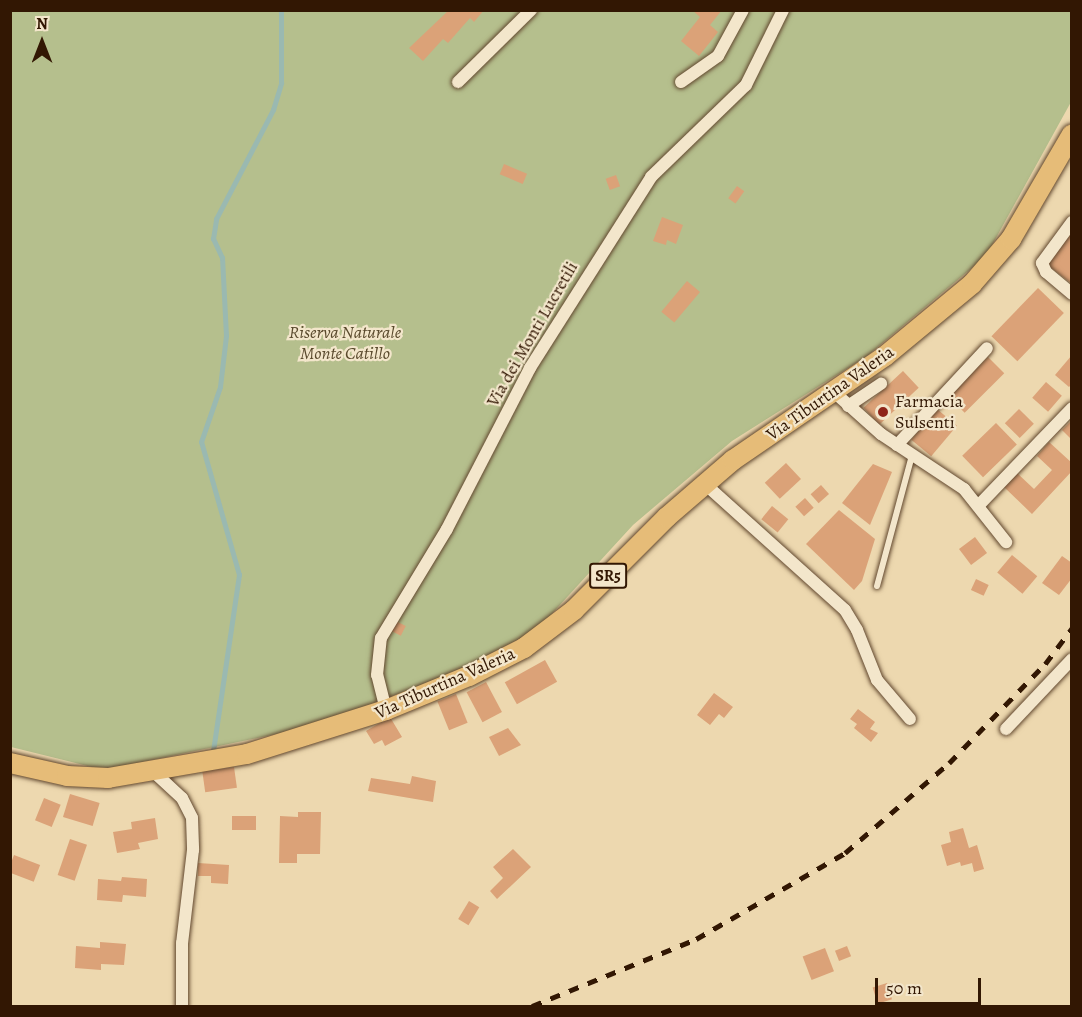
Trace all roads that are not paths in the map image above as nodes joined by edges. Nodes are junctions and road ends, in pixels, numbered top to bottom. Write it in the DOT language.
graph roads {
  1 [pos="531,10"];
  2 [pos="743,10"];
  3 [pos="783,10"];
  4 [pos="458,82"];
  5 [pos="681,82"];
  6 [pos="1071,134"];
  7 [pos="1071,222"];
  8 [pos="1071,294"];
  9 [pos="987,348"];
  10 [pos="881,384"];
  11 [pos="834,392"];
  12 [pos="849,406"];
  13 [pos="1071,408"];
  14 [pos="897,445"];
  15 [pos="912,455"];
  16 [pos="705,484"];
  17 [pos="979,506"];
  18 [pos="1006,542"];
  19 [pos="877,586"];
  20 [pos="1071,659"];
  21 [pos="386,710"];
  22 [pos="910,719"];
  23 [pos="1006,729"];
  24 [pos="10,763"];
  25 [pos="154,772"];
  26 [pos="182,1006"];
  1 -- 4 [label="street"];
  2 -- 5 [label="street"];
  3 -- 21 [label="street, Via dei Monti Lucretili"];
  6 -- 11 [label="main road, Via Tiburtina Valeria / SR5"];
  7 -- 8 [label="street"];
  9 -- 14 [label="street"];
  10 -- 12 [label="street"];
  11 -- 12 [label="street"];
  11 -- 16 [label="main road, Via Tiburtina Valeria / SR5"];
  12 -- 14 [label="street"];
  13 -- 17 [label="street"];
  14 -- 15 [label="street"];
  15 -- 17 [label="street"];
  15 -- 19 [label="lane"];
  16 -- 21 [label="main road, Via Tiburtina Valeria / SR5"];
  16 -- 22 [label="street"];
  17 -- 18 [label="street"];
  20 -- 23 [label="street"];
  21 -- 25 [label="main road, Via Tiburtina Valeria / SR5"];
  24 -- 25 [label="main road, Via Tiburtina Valeria / SR5"];
  25 -- 26 [label="street"];
}
